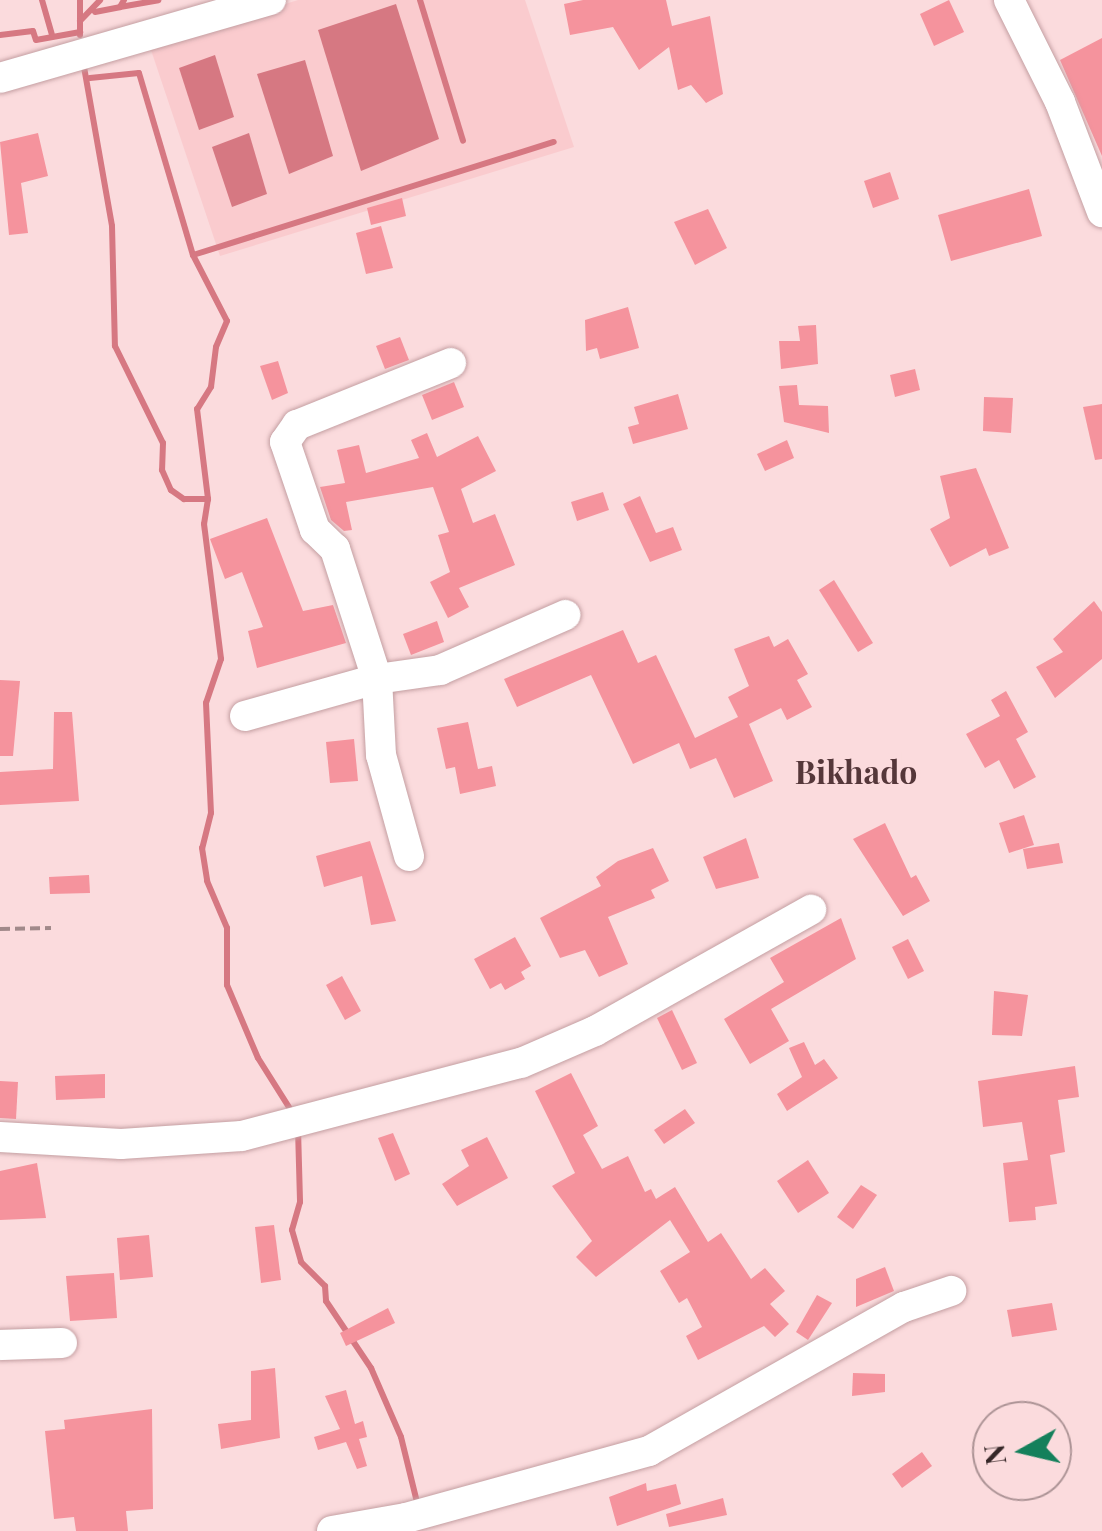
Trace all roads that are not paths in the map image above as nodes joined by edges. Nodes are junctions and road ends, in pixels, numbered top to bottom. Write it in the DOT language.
graph roads {
  1 [pos="272,0"];
  2 [pos="1009,0"];
  3 [pos="0,78"];
  4 [pos="1102,212"];
  5 [pos="452,363"];
  6 [pos="565,615"];
  7 [pos="377,679"];
  8 [pos="245,716"];
  9 [pos="409,856"];
  10 [pos="812,910"];
  11 [pos="0,1137"];
  12 [pos="951,1291"];
  13 [pos="62,1343"];
  14 [pos="0,1345"];
  15 [pos="332,1531"];
  1 -- 3 [label="street"];
  2 -- 4 [label="street"];
  5 -- 7 [label="street"];
  6 -- 7 [label="street"];
  7 -- 8 [label="street"];
  7 -- 9 [label="street"];
  10 -- 11 [label="street"];
  12 -- 15 [label="street"];
  13 -- 14 [label="street"];
}
